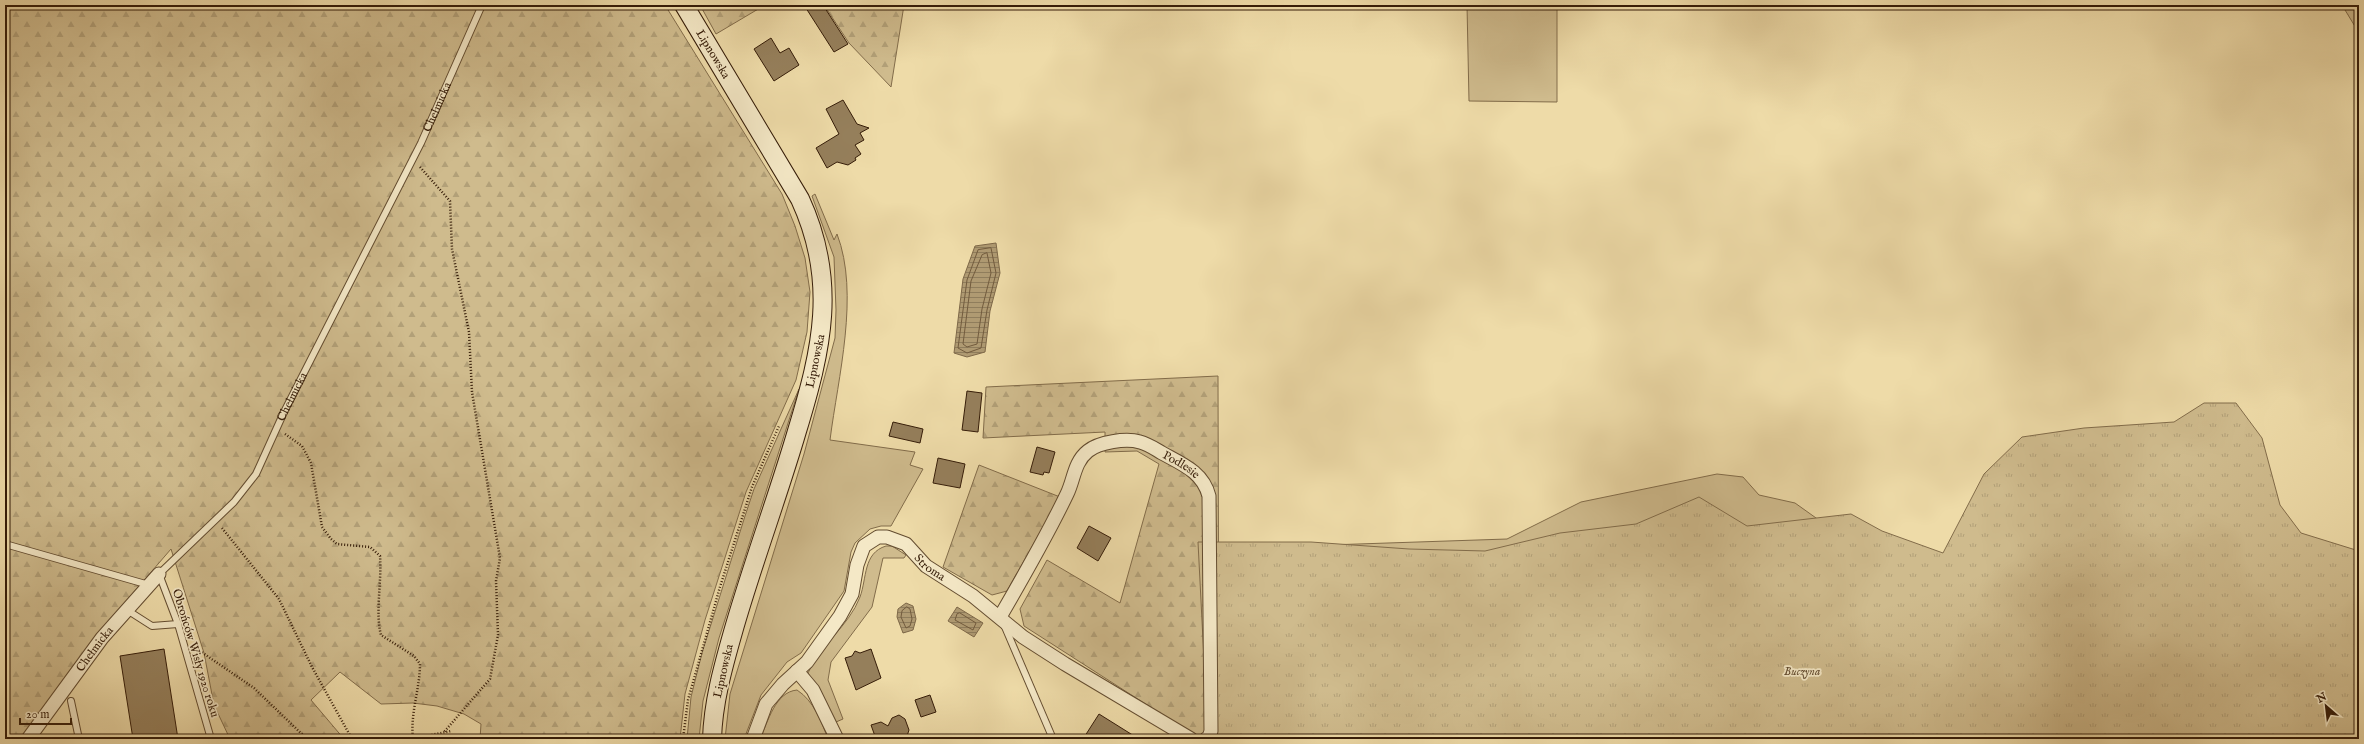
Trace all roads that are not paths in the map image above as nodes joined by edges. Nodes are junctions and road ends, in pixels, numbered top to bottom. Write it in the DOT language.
graph roads {
  1 [pos="482,5"];
  2 [pos="684,5"];
  3 [pos="5,544"];
  4 [pos="159,574"];
  5 [pos="149,585"];
  6 [pos="127,610"];
  7 [pos="1000,617"];
  8 [pos="178,624"];
  9 [pos="797,671"];
  10 [pos="71,701"];
  11 [pos="1189,738"];
  12 [pos="28,739"];
  13 [pos="79,739"];
  14 [pos="212,739"];
  15 [pos="712,739"];
  16 [pos="753,739"];
  17 [pos="837,739"];
  18 [pos="1053,739"];
  19 [pos="1206,739"];
  1 -- 4 [label="lane, Chełmicka"];
  2 -- 15 [label="main road, Lipnowska"];
  3 -- 5 [label="lane"];
  4 -- 5 [label="street, Chełmicka"];
  4 -- 8 [label="lane, Obrońców Wisły 1920 roku"];
  5 -- 6 [label="street, Chełmicka"];
  6 -- 8 [label="lane"];
  6 -- 12 [label="street, Chełmicka"];
  7 -- 9 [label="street, Stroma"];
  7 -- 11 [label="street, Stroma"];
  7 -- 18 [label="lane"];
  7 -- 19 [label="street, Podlesie"];
  8 -- 14 [label="lane, Obrońców Wisły 1920 roku"];
  9 -- 16 [label="street, Stroma"];
  9 -- 17 [label="street"];
  10 -- 13 [label="lane"];
}
